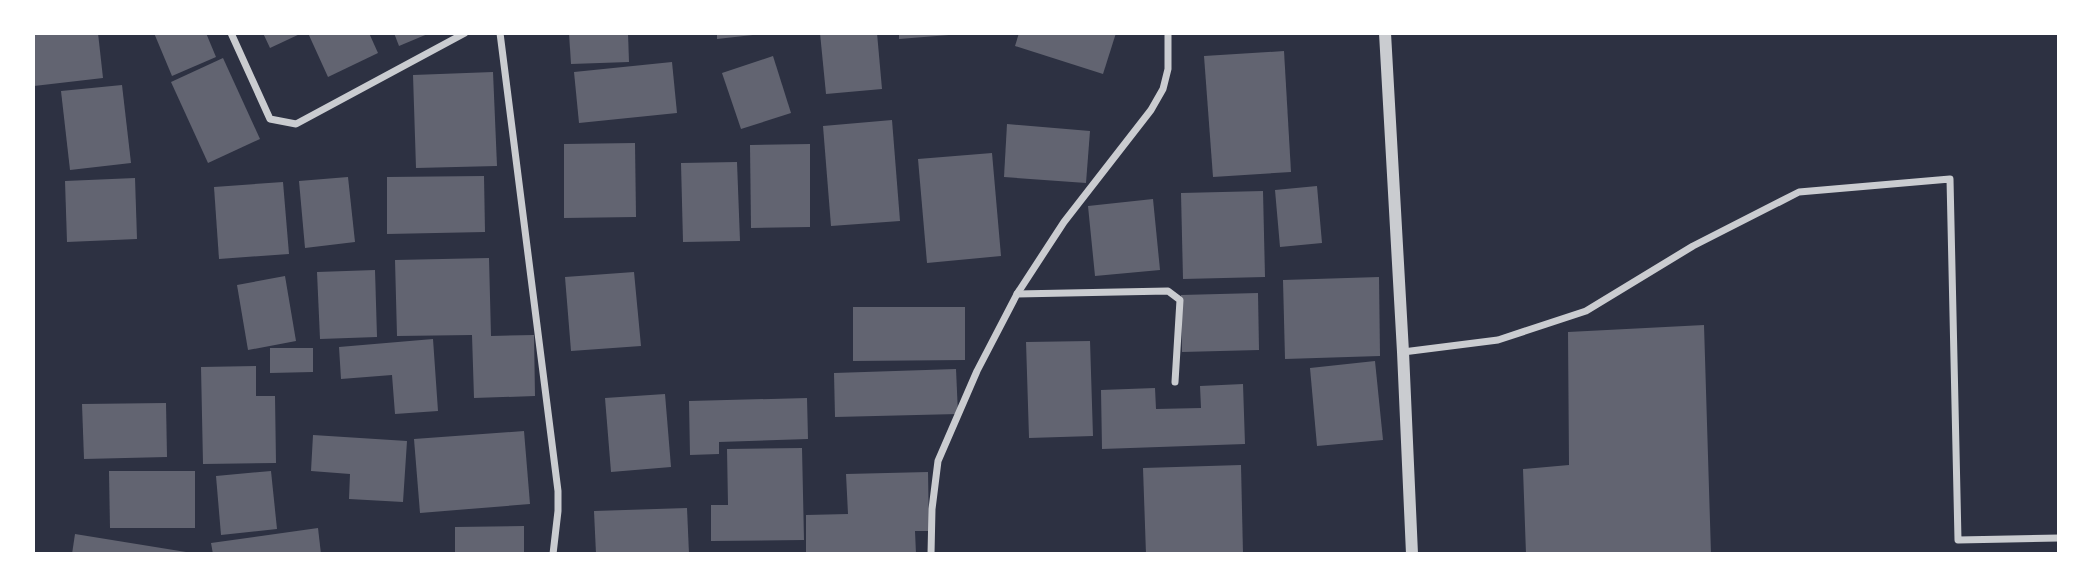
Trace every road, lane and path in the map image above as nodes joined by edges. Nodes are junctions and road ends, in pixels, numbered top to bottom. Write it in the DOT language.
graph roads {
  1 [pos="231,33"];
  2 [pos="465,33"];
  3 [pos="500,33"];
  4 [pos="1168,33"];
  5 [pos="1385,33"];
  6 [pos="1017,294"];
  7 [pos="1403,352"];
  8 [pos="1175,382"];
  9 [pos="2059,538"];
  10 [pos="553,554"];
  11 [pos="931,554"];
  12 [pos="1412,554"];
  1 -- 2 [label="street"];
  3 -- 10 [label="street"];
  4 -- 6 [label="street"];
  5 -- 7 [label="street"];
  6 -- 8 [label="street"];
  6 -- 11 [label="street"];
  7 -- 9 [label="street"];
  7 -- 12 [label="street"];
}
